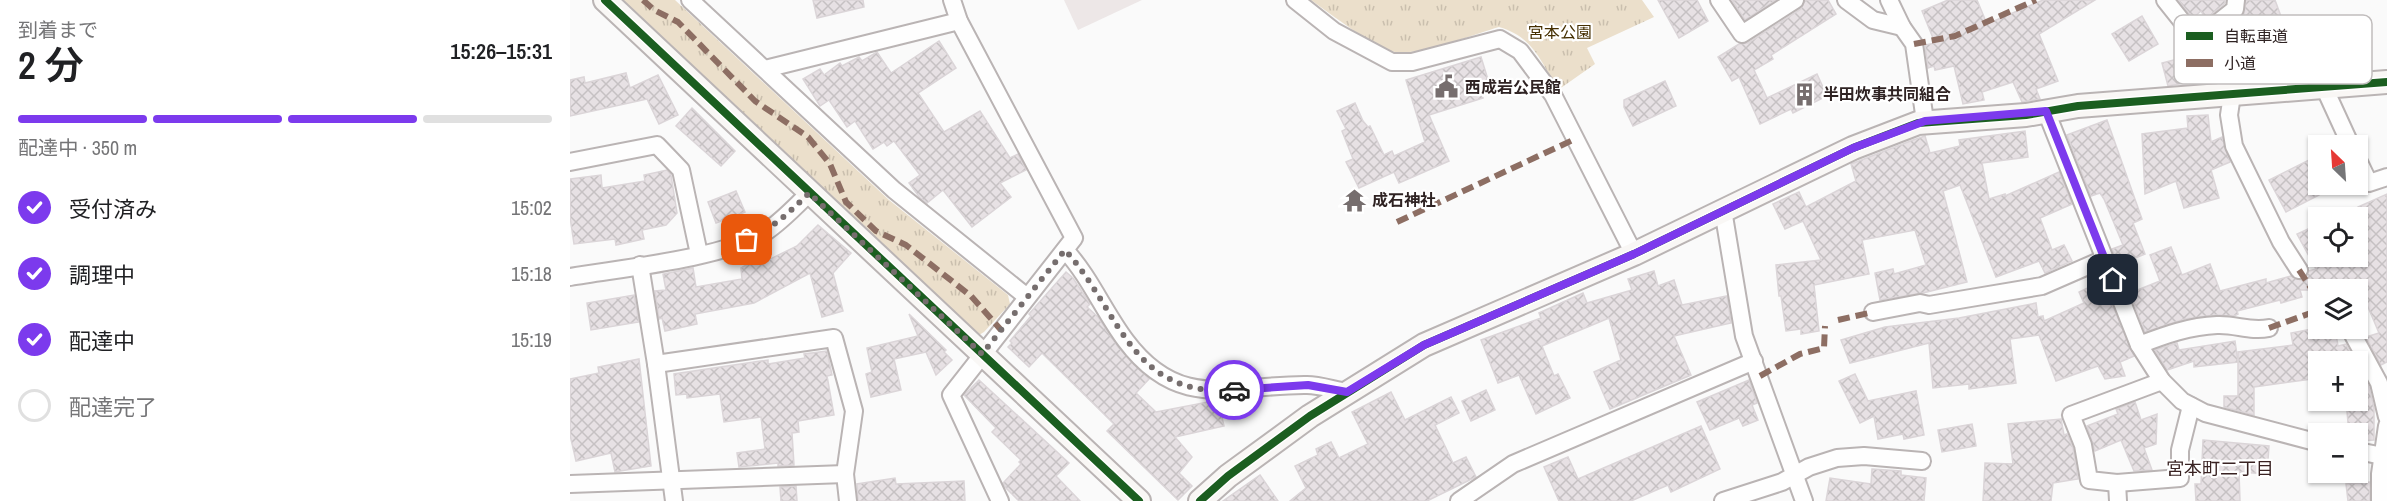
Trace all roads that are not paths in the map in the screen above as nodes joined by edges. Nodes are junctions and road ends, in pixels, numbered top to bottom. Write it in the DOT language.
graph roads {
  1 [pos="605,0"];
  2 [pos="690,0"];
  3 [pos="951,0"];
  4 [pos="1295,0"];
  5 [pos="1719,0"];
  6 [pos="1795,0"];
  7 [pos="1846,0"];
  8 [pos="1889,0"];
  9 [pos="2165,0"];
  10 [pos="2236,0"];
  11 [pos="2177,15"];
  12 [pos="2227,15"];
  13 [pos="959,21"];
  14 [pos="1902,27"];
  15 [pos="765,69"];
  16 [pos="2387,82"];
  17 [pos="2372,83"];
  18 [pos="2226,84"];
  19 [pos="2362,84"];
  20 [pos="2324,87"];
  21 [pos="2232,95"];
  22 [pos="2046,111"];
  23 [pos="1925,121"];
  24 [pos="2346,135"];
  25 [pos="570,162"];
  26 [pos="2387,177"];
  27 [pos="2368,181"];
  28 [pos="809,193"];
  29 [pos="1723,210"];
  30 [pos="1065,250"];
  31 [pos="699,254"];
  32 [pos="1634,254"];
  33 [pos="2104,259"];
  34 [pos="640,265"];
  35 [pos="2299,270"];
  36 [pos="570,277"];
  37 [pos="1027,297"];
  38 [pos="1873,312"];
  39 [pos="2269,328"];
  40 [pos="2355,339"];
  41 [pos="2139,345"];
  42 [pos="982,354"];
  43 [pos="1754,361"];
  44 [pos="656,364"];
  45 [pos="2162,381"];
  46 [pos="1347,392"];
  47 [pos="2191,406"];
  48 [pos="2387,417"];
  49 [pos="2387,426"];
  50 [pos="2308,440"];
  51 [pos="2368,453"];
  52 [pos="2385,456"];
  53 [pos="1922,461"];
  54 [pos="845,474"];
  55 [pos="1796,475"];
  56 [pos="672,481"];
  57 [pos="2117,483"];
  58 [pos="570,484"];
  59 [pos="674,501"];
  60 [pos="848,501"];
  61 [pos="1000,501"];
  62 [pos="1139,501"];
  63 [pos="1200,501"];
  64 [pos="1458,501"];
  65 [pos="1723,501"];
  66 [pos="1804,501"];
  67 [pos="2118,501"];
  68 [pos="2380,501"];
  1 -- 28 [label="street"];
  2 -- 15 [label="street"];
  3 -- 13 [label="street"];
  4 -- 32 [label="street"];
  5 -- 6 [label="street"];
  7 -- 14 [label="street"];
  8 -- 14 [label="street"];
  9 -- 11 [label="street"];
  10 -- 12 [label="street"];
  13 -- 15 [label="street"];
  13 -- 30 [label="street"];
  14 -- 23 [label="street"];
  15 -- 37 [label="street"];
  16 -- 17 [label="street"];
  18 -- 21 [label="street"];
  19 -- 20 [label="street"];
  20 -- 21 [label="street"];
  20 -- 24 [label="street"];
  21 -- 22 [label="street"];
  21 -- 35 [label="street"];
  22 -- 23 [label="street"];
  22 -- 33 [label="street"];
  23 -- 29 [label="street"];
  25 -- 31 [label="street"];
  26 -- 27 [label="street"];
  28 -- 31 [label="street"];
  28 -- 42 [label="street"];
  29 -- 32 [label="street"];
  29 -- 43 [label="street"];
  30 -- 37 [label="street"];
  30 -- 46 [label="street"];
  31 -- 34 [label="street"];
  32 -- 46 [label="street"];
  33 -- 38 [label="street"];
  33 -- 41 [label="street"];
  34 -- 36 [label="street"];
  34 -- 44 [label="street"];
  37 -- 42 [label="street"];
  39 -- 41 [label="street"];
  40 -- 48 [label="street"];
  41 -- 45 [label="street"];
  42 -- 61 [label="street"];
  42 -- 62 [label="street"];
  43 -- 55 [label="street"];
  43 -- 64 [label="street"];
  44 -- 54 [label="street"];
  44 -- 56 [label="street"];
  45 -- 47 [label="street"];
  45 -- 57 [label="street"];
  46 -- 63 [label="street"];
  47 -- 50 [label="street"];
  47 -- 57 [label="street"];
  49 -- 52 [label="street"];
  51 -- 52 [label="street"];
  52 -- 68 [label="street"];
  53 -- 55 [label="street"];
  54 -- 56 [label="street"];
  54 -- 60 [label="street"];
  55 -- 65 [label="street"];
  55 -- 66 [label="street"];
  56 -- 58 [label="street"];
  56 -- 59 [label="street"];
  57 -- 67 [label="street"];
}
